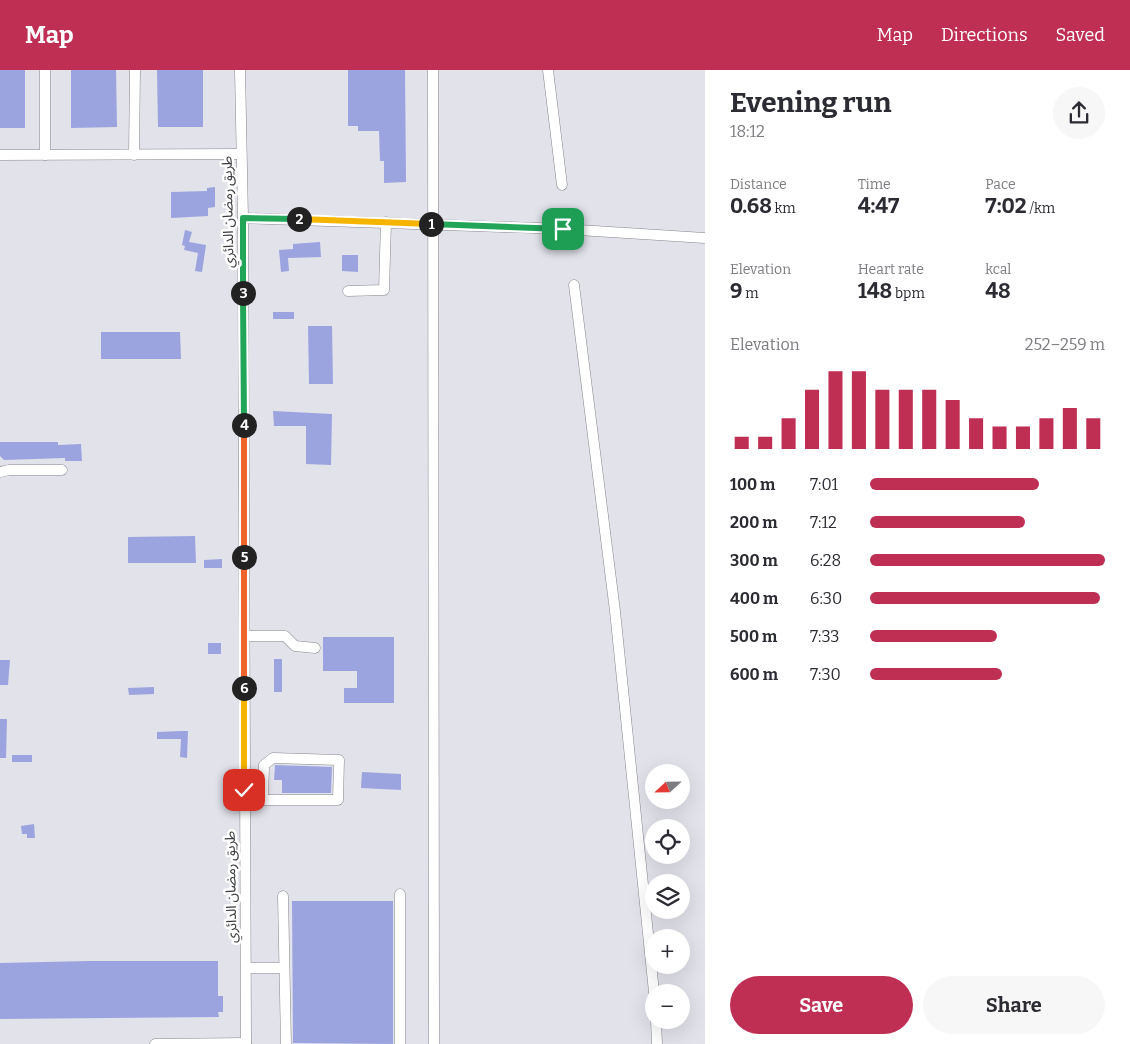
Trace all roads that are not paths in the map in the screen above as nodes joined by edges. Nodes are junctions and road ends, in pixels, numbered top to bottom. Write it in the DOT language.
graph roads {
  1 [pos="45,70"];
  2 [pos="135,70"];
  3 [pos="240,70"];
  4 [pos="433,70"];
  5 [pos="548,70"];
  6 [pos="240,154"];
  7 [pos="45,155"];
  8 [pos="134,155"];
  9 [pos="0,156"];
  10 [pos="562,185"];
  11 [pos="243,218"];
  12 [pos="386,222"];
  13 [pos="433,224"];
  14 [pos="705,238"];
  15 [pos="574,285"];
  16 [pos="348,291"];
  17 [pos="62,470"];
  18 [pos="0,472"];
  19 [pos="244,636"];
  20 [pos="315,648"];
  21 [pos="263,789"];
  22 [pos="244,790"];
  23 [pos="400,894"];
  24 [pos="283,896"];
  25 [pos="246,968"];
  26 [pos="284,968"];
  27 [pos="653,984"];
  28 [pos="656,1029"];
  29 [pos="155,1044"];
  30 [pos="246,1044"];
  31 [pos="286,1044"];
  32 [pos="400,1044"];
  33 [pos="434,1044"];
  34 [pos="657,1044"];
  1 -- 7 [label="street"];
  2 -- 8 [label="street"];
  3 -- 6 [label="street, طريق رمضان الدائري"];
  4 -- 13 [label="street"];
  5 -- 10 [label="street"];
  6 -- 8 [label="street"];
  6 -- 11 [label="street, طريق رمضان الدائري"];
  7 -- 8 [label="street"];
  7 -- 9 [label="street"];
  11 -- 12 [label="street"];
  11 -- 19 [label="street, طريق رمضان الدائري"];
  12 -- 13 [label="street"];
  12 -- 16 [label="street"];
  13 -- 14 [label="street"];
  13 -- 33 [label="street"];
  15 -- 27 [label="street"];
  17 -- 18 [label="street"];
  19 -- 20 [label="street"];
  19 -- 22 [label="street, طريق رمضان الدائري"];
  21 -- 21 [label="street"];
  21 -- 22 [label="street"];
  22 -- 25 [label="street, طريق رمضان الدائري"];
  23 -- 32 [label="street"];
  24 -- 26 [label="street"];
  25 -- 26 [label="street"];
  25 -- 30 [label="street, طريق رمضان الدائري"];
  26 -- 31 [label="street"];
  28 -- 34 [label="street"];
  29 -- 30 [label="street"];
}
